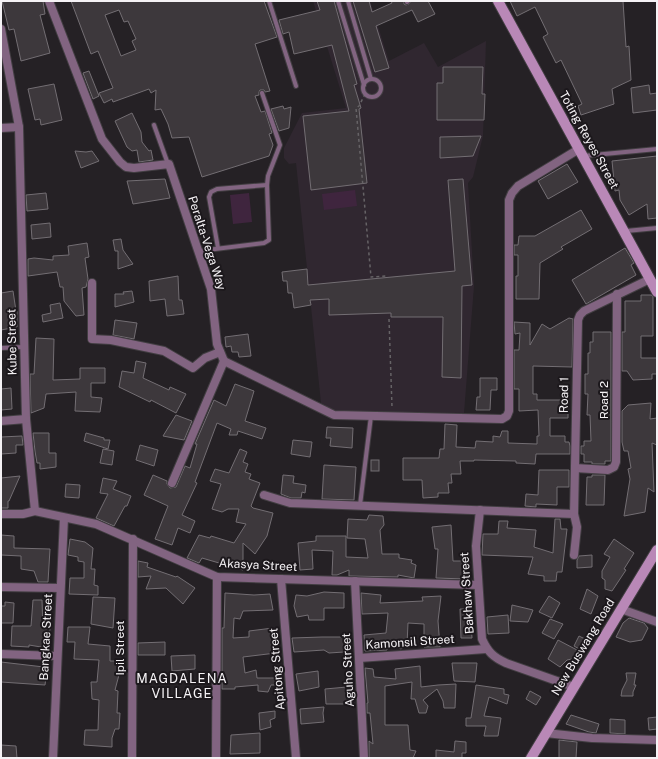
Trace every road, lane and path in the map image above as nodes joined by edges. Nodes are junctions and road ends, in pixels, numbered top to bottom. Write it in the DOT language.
graph roads {
  1 [pos="49,1"];
  2 [pos="269,1"];
  3 [pos="338,1"];
  4 [pos="348,1"];
  5 [pos="498,1"];
  6 [pos="1,29"];
  7 [pos="371,79"];
  8 [pos="364,85"];
  9 [pos="296,86"];
  10 [pos="262,93"];
  11 [pos="365,94"];
  12 [pos="154,125"];
  13 [pos="19,127"];
  14 [pos="1,128"];
  15 [pos="657,149"];
  16 [pos="581,153"];
  17 [pos="169,164"];
  18 [pos="267,185"];
  19 [pos="657,228"];
  20 [pos="624,231"];
  21 [pos="218,248"];
  22 [pos="198,251"];
  23 [pos="387,276"];
  24 [pos="650,279"];
  25 [pos="92,283"];
  26 [pos="657,292"];
  27 [pos="617,294"];
  28 [pos="388,319"];
  29 [pos="25,346"];
  30 [pos="1,348"];
  31 [pos="220,352"];
  32 [pos="224,361"];
  33 [pos="372,416"];
  34 [pos="392,417"];
  35 [pos="26,419"];
  36 [pos="1,421"];
  37 [pos="575,468"];
  38 [pos="172,483"];
  39 [pos="264,495"];
  40 [pos="360,505"];
  41 [pos="480,510"];
  42 [pos="35,511"];
  43 [pos="1,514"];
  44 [pos="574,514"];
  45 [pos="64,518"];
  46 [pos="132,539"];
  47 [pos="657,550"];
  48 [pos="574,555"];
  49 [pos="654,561"];
  50 [pos="217,577"];
  51 [pos="281,579"];
  52 [pos="355,581"];
  53 [pos="478,585"];
  54 [pos="1,587"];
  55 [pos="60,588"];
  56 [pos="621,609"];
  57 [pos="657,622"];
  58 [pos="486,649"];
  59 [pos="1,654"];
  60 [pos="56,656"];
  61 [pos="359,658"];
  62 [pos="574,687"];
  63 [pos="546,733"];
  64 [pos="657,740"];
  65 [pos="53,758"];
  66 [pos="132,758"];
  67 [pos="216,758"];
  68 [pos="296,758"];
  69 [pos="364,758"];
  70 [pos="531,758"];
  1 -- 17 [label="street"];
  2 -- 9 [label="lane"];
  3 -- 8 [label="lane"];
  4 -- 7 [label="lane"];
  5 -- 16 [label="street, Toting Reyes Street"];
  6 -- 13 [label="street, Kube Street"];
  7 -- 8 [label="lane"];
  7 -- 11 [label="lane"];
  8 -- 11 [label="lane"];
  10 -- 18 [label="lane"];
  11 -- 23 [label="path"];
  12 -- 17 [label="lane"];
  13 -- 14 [label="street"];
  13 -- 29 [label="street, Kube Street"];
  15 -- 16 [label="lane"];
  16 -- 20 [label="street, Toting Reyes Street"];
  16 -- 34 [label="street"];
  17 -- 22 [label="street, Peralta-Vega Way"];
  18 -- 21 [label="lane"];
  18 -- 21 [label="lane"];
  19 -- 20 [label="lane"];
  20 -- 24 [label="street, Toting Reyes Street"];
  21 -- 22 [label="lane"];
  22 -- 31 [label="street, Peralta-Vega Way"];
  24 -- 26 [label="street, Toting Reyes Street"];
  24 -- 27 [label="street, Road 1"];
  25 -- 31 [label="street"];
  27 -- 37 [label="street, Road 1"];
  27 -- 37 [label="street, Road 2"];
  28 -- 34 [label="path"];
  29 -- 30 [label="lane"];
  29 -- 35 [label="street, Kube Street"];
  31 -- 32 [label="street, Peralta-Vega Way"];
  32 -- 33 [label="street"];
  32 -- 38 [label="street"];
  33 -- 34 [label="street"];
  33 -- 40 [label="lane"];
  35 -- 36 [label="street"];
  35 -- 42 [label="street, Kube Street"];
  37 -- 44 [label="street, Road 1"];
  39 -- 40 [label="street"];
  40 -- 41 [label="street"];
  41 -- 44 [label="street"];
  41 -- 53 [label="street, Bakhaw Street"];
  42 -- 43 [label="street, Akasya Street"];
  42 -- 45 [label="street, Akasya Street"];
  44 -- 48 [label="street, Road 1"];
  45 -- 46 [label="street, Akasya Street"];
  45 -- 55 [label="street, Bangkae Street"];
  46 -- 50 [label="street, Akasya Street"];
  46 -- 66 [label="street, Ipil Street"];
  47 -- 49 [label="street, New Buswang Road"];
  49 -- 56 [label="street, New Buswang Road"];
  50 -- 51 [label="street, Akasya Street"];
  50 -- 67 [label="street"];
  51 -- 52 [label="street, Akasya Street"];
  51 -- 68 [label="street, Apitong Street"];
  52 -- 53 [label="street, Akasya Street"];
  52 -- 61 [label="street, Aguho Street"];
  53 -- 58 [label="street, Bakhaw Street"];
  54 -- 55 [label="street"];
  55 -- 60 [label="street, Bangkae Street"];
  56 -- 57 [label="street"];
  56 -- 62 [label="street, New Buswang Road"];
  58 -- 61 [label="street, Kamonsil Street"];
  58 -- 62 [label="street, Bakhaw Street"];
  59 -- 60 [label="street"];
  60 -- 65 [label="street, Bangkae Street"];
  61 -- 69 [label="street, Aguho Street"];
  62 -- 63 [label="street, New Buswang Road"];
  63 -- 64 [label="street"];
  63 -- 70 [label="street, New Buswang Road"];
}
